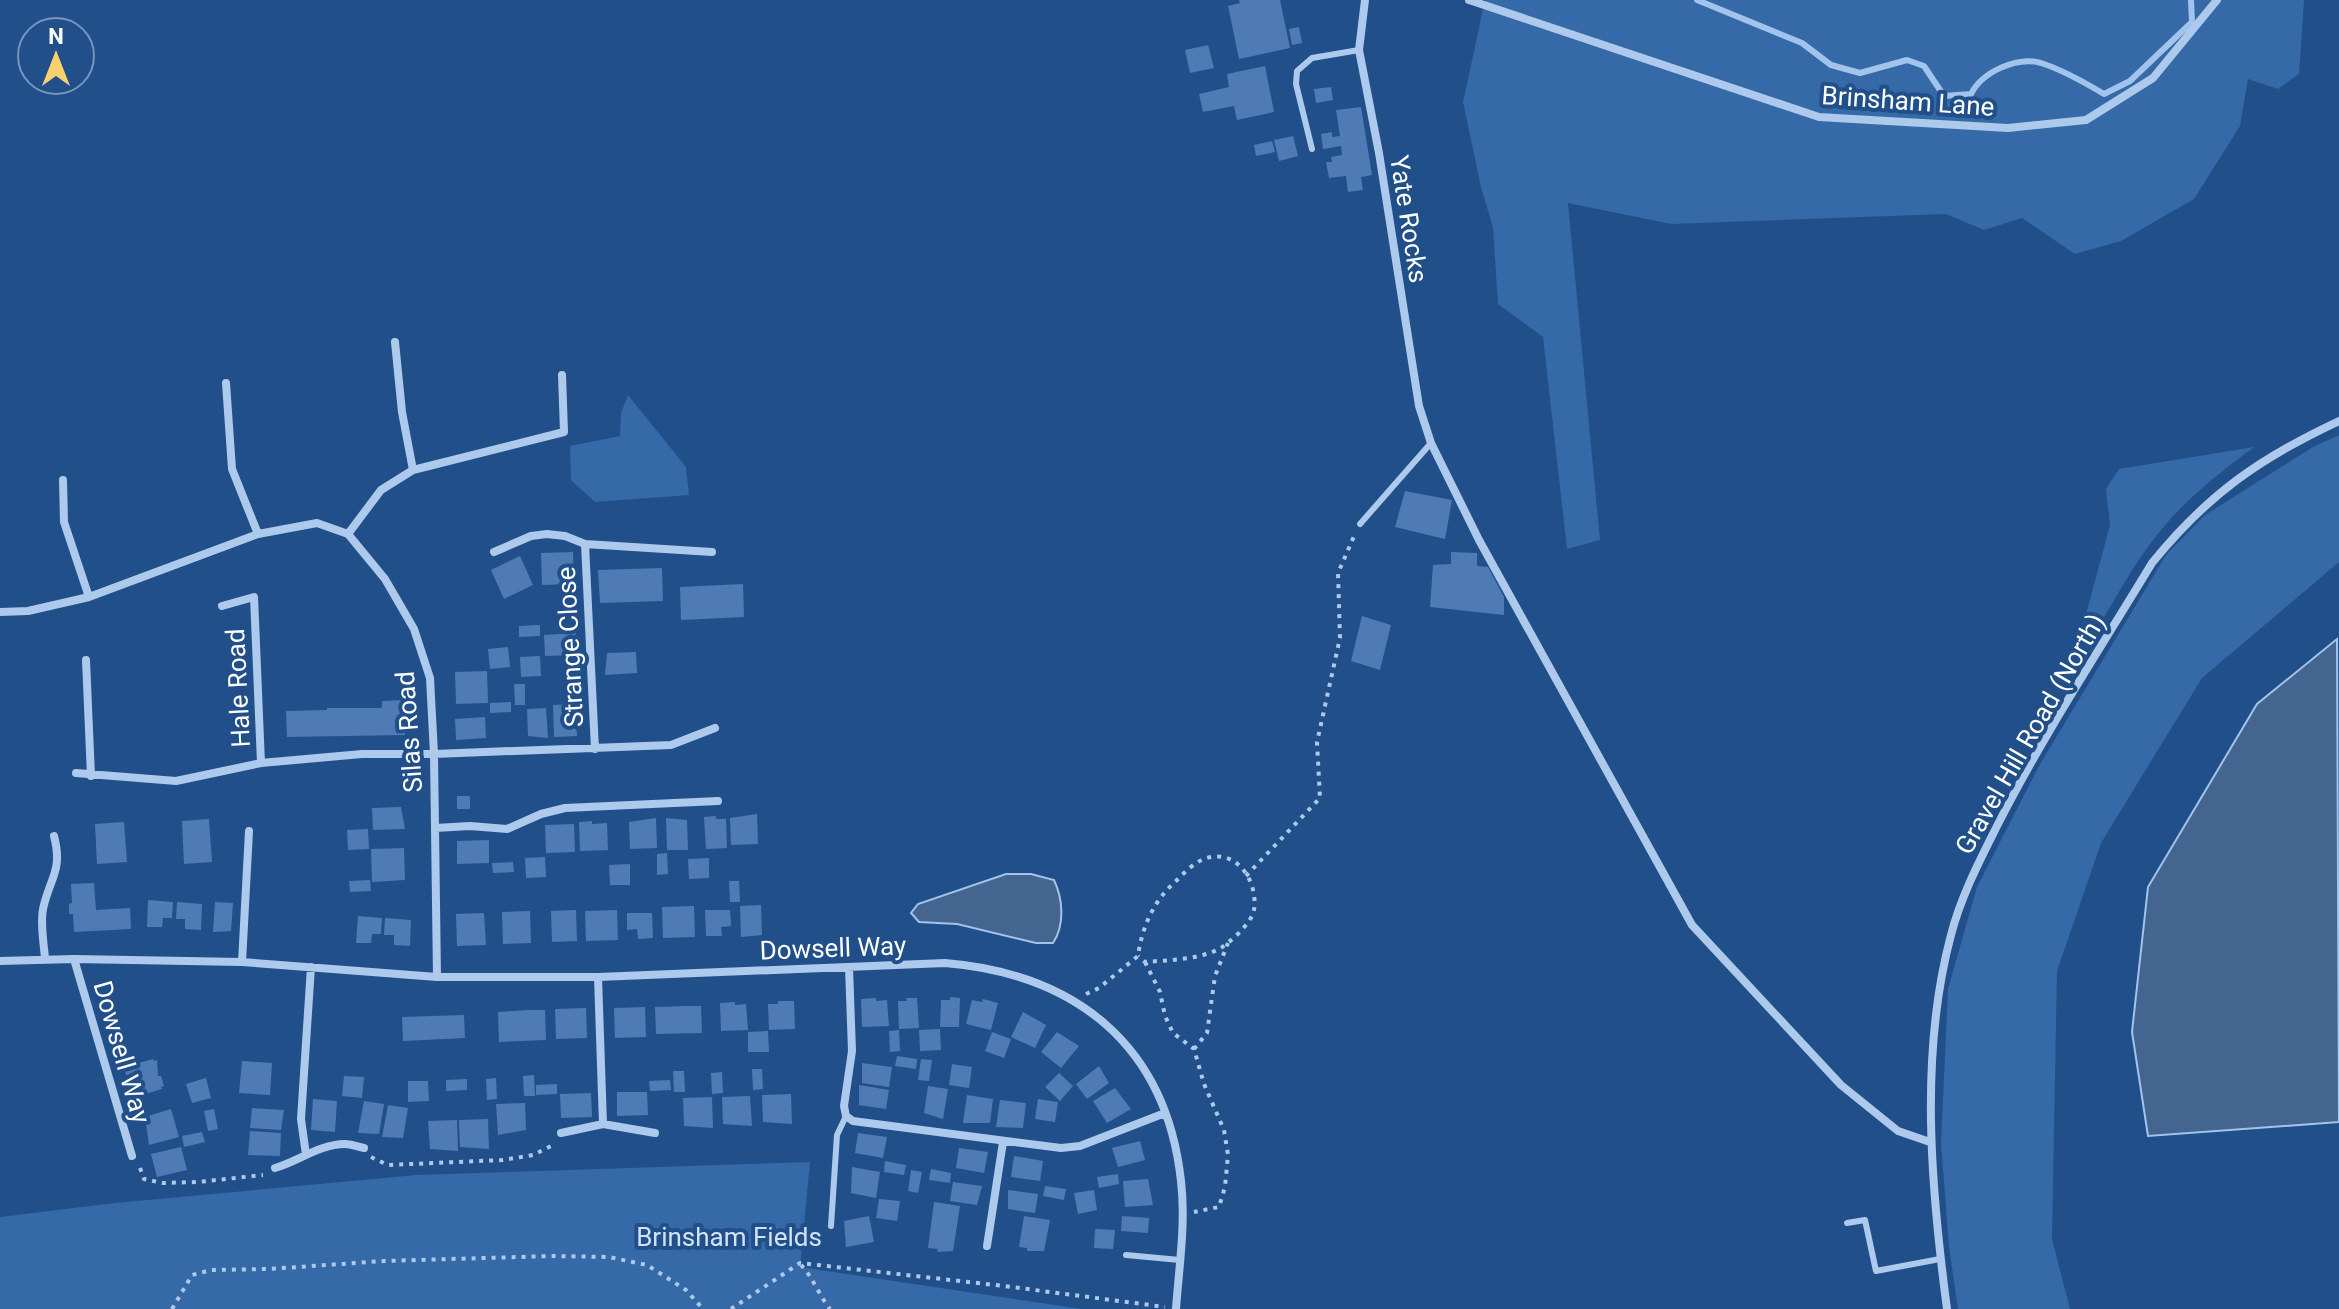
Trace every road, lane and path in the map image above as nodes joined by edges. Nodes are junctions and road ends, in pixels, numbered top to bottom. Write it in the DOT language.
graph roads {
  1 [pos="1365,0"];
  2 [pos="1469,0"];
  3 [pos="2217,0"];
  4 [pos="1359,50"];
  5 [pos="1312,149"];
  6 [pos="395,342"];
  7 [pos="562,375"];
  8 [pos="226,383"];
  9 [pos="2339,421"];
  10 [pos="1431,443"];
  11 [pos="413,470"];
  12 [pos="63,480"];
  13 [pos="1360,524"];
  14 [pos="258,534"];
  15 [pos="348,534"];
  16 [pos="585,544"];
  17 [pos="494,552"];
  18 [pos="712,552"];
  19 [pos="89,597"];
  20 [pos="222,606"];
  21 [pos="0,612"];
  22 [pos="86,660"];
  23 [pos="715,728"];
  24 [pos="595,749"];
  25 [pos="434,754"];
  26 [pos="261,763"];
  27 [pos="76,773"];
  28 [pos="91,776"];
  29 [pos="718,801"];
  30 [pos="435,828"];
  31 [pos="249,831"];
  32 [pos="54,836"];
  33 [pos="1246,876"];
  34 [pos="1229,941"];
  35 [pos="1138,956"];
  36 [pos="45,959"];
  37 [pos="74,959"];
  38 [pos="0,961"];
  39 [pos="242,962"];
  40 [pos="1145,962"];
  41 [pos="311,967"];
  42 [pos="849,967"];
  43 [pos="437,977"];
  44 [pos="598,977"];
  45 [pos="1073,1000"];
  46 [pos="1194,1049"];
  47 [pos="1165,1113"];
  48 [pos="846,1116"];
  49 [pos="603,1124"];
  50 [pos="561,1133"];
  51 [pos="655,1133"];
  52 [pos="1003,1142"];
  53 [pos="1930,1142"];
  54 [pos="364,1148"];
  55 [pos="306,1155"];
  56 [pos="132,1156"];
  57 [pos="275,1168"];
  58 [pos="1182,1215"];
  59 [pos="1847,1223"];
  60 [pos="831,1226"];
  61 [pos="987,1246"];
  62 [pos="1126,1255"];
  63 [pos="1940,1259"];
  64 [pos="1180,1260"];
  65 [pos="800,1263"];
  66 [pos="172,1309"];
  67 [pos="703,1309"];
  68 [pos="731,1309"];
  69 [pos="830,1309"];
  70 [pos="1176,1309"];
  71 [pos="1947,1309"];
  1 -- 4 [label="street, Yate Rocks"];
  2 -- 3 [label="street, Brinsham Lane"];
  4 -- 5 [label="lane"];
  4 -- 10 [label="street, Yate Rocks"];
  6 -- 11 [label="street"];
  7 -- 11 [label="street"];
  8 -- 14 [label="street"];
  9 -- 53 [label="street, Gravel Hill Road (North)"];
  10 -- 13 [label="lane"];
  10 -- 53 [label="street, Yate Rocks"];
  11 -- 15 [label="street"];
  12 -- 19 [label="street"];
  13 -- 33 [label="path"];
  14 -- 15 [label="street"];
  14 -- 19 [label="street"];
  15 -- 25 [label="street, Silas Road"];
  16 -- 17 [label="street, Strange Close"];
  16 -- 18 [label="street, Strange Close"];
  16 -- 24 [label="street, Strange Close"];
  19 -- 21 [label="street"];
  20 -- 26 [label="street, Hale Road"];
  22 -- 28 [label="street"];
  23 -- 24 [label="street, Strange Close"];
  24 -- 25 [label="street, Strange Close"];
  25 -- 26 [label="street, Hale Road"];
  25 -- 30 [label="street, Silas Road"];
  26 -- 28 [label="street, Hale Road"];
  27 -- 28 [label="street, Hale Road"];
  29 -- 30 [label="street"];
  30 -- 43 [label="street, Silas Road"];
  31 -- 39 [label="street"];
  32 -- 36 [label="street"];
  33 -- 34 [label="path"];
  33 -- 35 [label="path"];
  34 -- 40 [label="path"];
  34 -- 46 [label="path"];
  35 -- 40 [label="path"];
  35 -- 45 [label="path"];
  36 -- 37 [label="street, Dowsell Way"];
  36 -- 38 [label="street, Dowsell Way"];
  37 -- 39 [label="street, Dowsell Way"];
  37 -- 56 [label="street, Dowsell Way"];
  39 -- 41 [label="street, Dowsell Way"];
  40 -- 46 [label="path"];
  41 -- 43 [label="street, Dowsell Way"];
  41 -- 55 [label="street"];
  42 -- 44 [label="street, Dowsell Way"];
  42 -- 45 [label="street, Dowsell Way"];
  42 -- 48 [label="street"];
  43 -- 44 [label="street, Dowsell Way"];
  44 -- 49 [label="street"];
  45 -- 47 [label="street, Dowsell Way"];
  46 -- 58 [label="path"];
  47 -- 52 [label="street"];
  47 -- 58 [label="street, Dowsell Way"];
  48 -- 52 [label="street"];
  48 -- 60 [label="lane"];
  49 -- 50 [label="street"];
  49 -- 51 [label="street"];
  50 -- 54 [label="path"];
  52 -- 61 [label="street"];
  53 -- 63 [label="street, Gravel Hill Road (North)"];
  54 -- 55 [label="street"];
  55 -- 57 [label="street"];
  56 -- 57 [label="path"];
  58 -- 64 [label="street, Dowsell Way"];
  59 -- 63 [label="lane"];
  62 -- 64 [label="lane"];
  63 -- 71 [label="street, Gravel Hill Road (North)"];
  64 -- 70 [label="street, Dowsell Way"];
  65 -- 68 [label="path"];
  65 -- 69 [label="path"];
  65 -- 70 [label="path"];
  66 -- 67 [label="path"];
}
